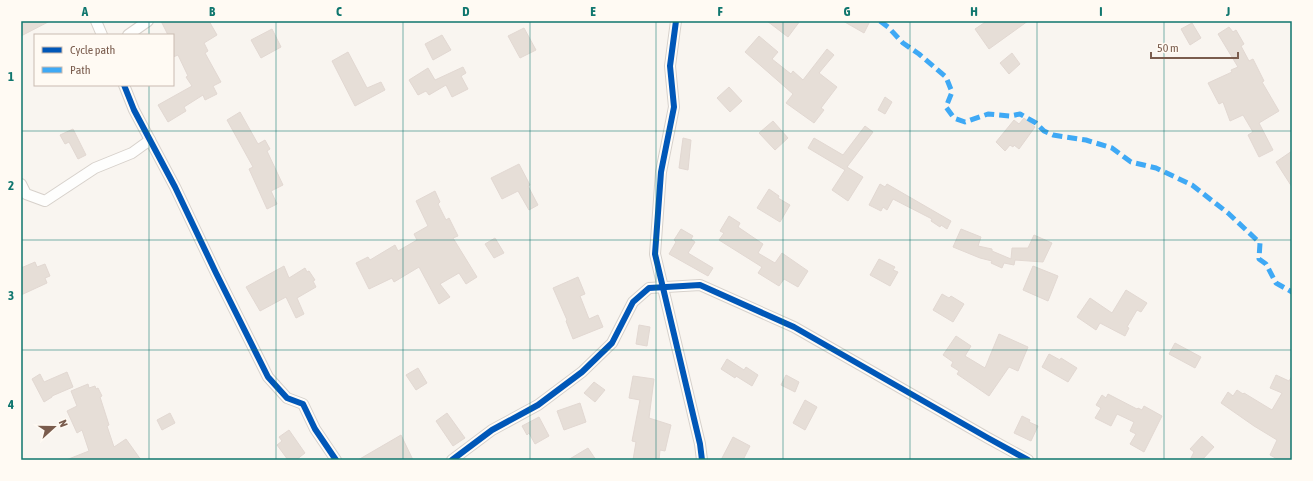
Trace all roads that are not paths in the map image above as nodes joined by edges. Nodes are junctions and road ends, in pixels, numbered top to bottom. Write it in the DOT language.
graph roads {
  1 [pos="96,21"];
  2 [pos="148,21"];
  3 [pos="676,21"];
  4 [pos="102,34"];
  5 [pos="129,34"];
  6 [pos="124,86"];
  7 [pos="150,140"];
  8 [pos="21,184"];
  9 [pos="663,287"];
  10 [pos="336,460"];
  11 [pos="452,460"];
  12 [pos="702,460"];
  13 [pos="1028,460"];
  1 -- 4 [label="street"];
  2 -- 5 [label="street"];
  3 -- 9 [label="street"];
  6 -- 7 [label="street"];
  7 -- 8 [label="street"];
  7 -- 10 [label="street"];
  9 -- 11 [label="street"];
  9 -- 12 [label="street"];
  9 -- 13 [label="street"];
}
